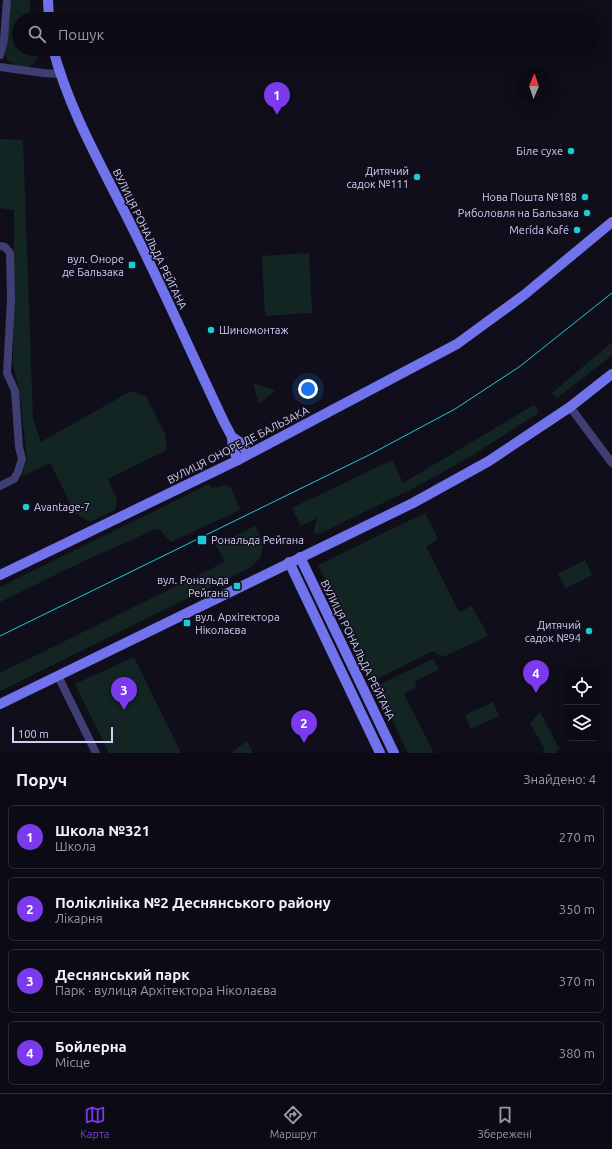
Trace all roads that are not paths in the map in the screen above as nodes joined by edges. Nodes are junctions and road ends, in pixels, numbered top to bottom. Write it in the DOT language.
graph roads {
  1 [pos="7,0"];
  2 [pos="48,0"];
  3 [pos="49,12"];
  4 [pos="0,55"];
  5 [pos="55,56"];
  6 [pos="0,67"];
  7 [pos="61,74"];
  8 [pos="612,222"];
  9 [pos="0,246"];
  10 [pos="612,374"];
  11 [pos="570,407"];
  12 [pos="232,437"];
  13 [pos="248,454"];
  14 [pos="238,460"];
  15 [pos="612,463"];
  16 [pos="0,486"];
  17 [pos="300,557"];
  18 [pos="289,562"];
  19 [pos="0,575"];
  20 [pos="58,676"];
  21 [pos="0,704"];
  22 [pos="96,753"];
  23 [pos="380,753"];
  24 [pos="394,753"];
  1 -- 4 [label="street"];
  2 -- 3 [label="main road"];
  5 -- 7 [label="main road, ВУЛИЦЯ РОНАЛЬДА РЕЙГАНА"];
  6 -- 7 [label="street"];
  7 -- 12 [label="main road, ВУЛИЦЯ РОНАЛЬДА РЕЙГАНА"];
  8 -- 13 [label="main road, ВУЛИЦЯ ОНОРЕ ДЕ БАЛЬЗАКА"];
  9 -- 16 [label="street"];
  10 -- 11 [label="main road"];
  11 -- 15 [label="street"];
  11 -- 17 [label="main road"];
  12 -- 13 [label="main road, ВУЛИЦЯ РОНАЛЬДА РЕЙГАНА"];
  12 -- 14 [label="main road, ВУЛИЦЯ РОНАЛЬДА РЕЙГАНА"];
  13 -- 14 [label="main road, ВУЛИЦЯ ОНОРЕ ДЕ БАЛЬЗАКА"];
  14 -- 19 [label="main road, ВУЛИЦЯ ОНОРЕ ДЕ БАЛЬЗАКА"];
  17 -- 18 [label="main road"];
  17 -- 24 [label="main road, ВУЛИЦЯ РОНАЛЬДА РЕЙГАНА"];
  18 -- 20 [label="main road"];
  18 -- 23 [label="main road"];
  20 -- 21 [label="main road"];
  20 -- 22 [label="street"];
}
